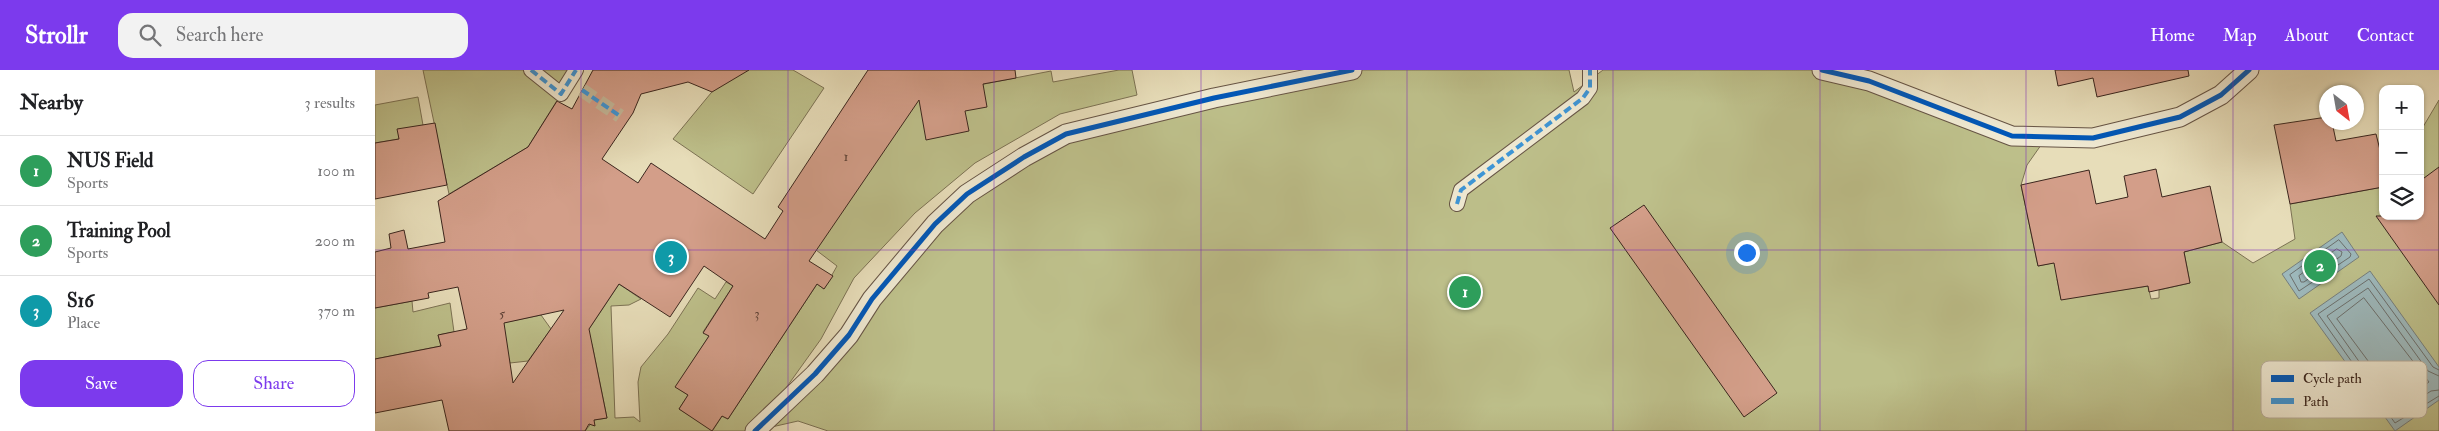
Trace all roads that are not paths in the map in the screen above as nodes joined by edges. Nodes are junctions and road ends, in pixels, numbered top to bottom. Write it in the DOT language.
graph roads {
  1 [pos="531,70"];
  2 [pos="576,70"];
  3 [pos="1353,70"];
  4 [pos="1590,70"];
  5 [pos="1823,70"];
  6 [pos="2249,70"];
  7 [pos="1457,204"];
  8 [pos="754,431"];
  1 -- 2 [label="street"];
  3 -- 8 [label="street"];
  4 -- 7 [label="street"];
  5 -- 6 [label="street"];
}
